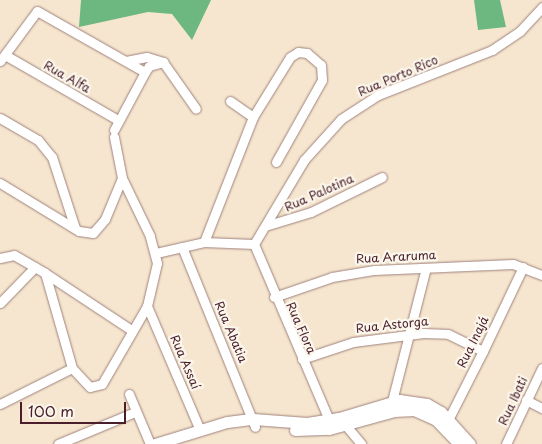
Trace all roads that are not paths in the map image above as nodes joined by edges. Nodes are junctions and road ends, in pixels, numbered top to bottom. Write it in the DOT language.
graph roads {
  1 [pos="542,7"];
  2 [pos="2,58"];
  3 [pos="126,61"];
  4 [pos="163,62"];
  5 [pos="145,72"];
  6 [pos="230,101"];
  7 [pos="196,109"];
  8 [pos="254,117"];
  9 [pos="0,118"];
  10 [pos="118,120"];
  11 [pos="276,162"];
  12 [pos="382,177"];
  13 [pos="122,178"];
  14 [pos="0,184"];
  15 [pos="265,226"];
  16 [pos="75,228"];
  17 [pos="204,242"];
  18 [pos="254,244"];
  19 [pos="182,248"];
  20 [pos="156,253"];
  21 [pos="0,258"];
  22 [pos="35,267"];
  23 [pos="523,267"];
  24 [pos="426,268"];
  25 [pos="45,273"];
  26 [pos="542,275"];
  27 [pos="274,297"];
  28 [pos="0,303"];
  29 [pos="147,306"];
  30 [pos="131,330"];
  31 [pos="411,334"];
  32 [pos="483,351"];
  33 [pos="302,359"];
  34 [pos="72,368"];
  35 [pos="542,368"];
  36 [pos="129,394"];
  37 [pos="526,400"];
  38 [pos="392,401"];
  39 [pos="0,404"];
  40 [pos="542,408"];
  41 [pos="135,412"];
  42 [pos="338,421"];
  43 [pos="445,421"];
  44 [pos="254,423"];
  45 [pos="199,428"];
  46 [pos="58,444"];
  47 [pos="150,444"];
  48 [pos="154,444"];
  49 [pos="178,444"];
  50 [pos="361,444"];
  51 [pos="458,444"];
  52 [pos="470,444"];
  53 [pos="506,444"];
  1 -- 15 [label="street, Rua Porto Rico"];
  2 -- 3 [label="street"];
  2 -- 10 [label="street, Rua Alfa"];
  3 -- 4 [label="street"];
  3 -- 5 [label="street"];
  4 -- 5 [label="street"];
  4 -- 7 [label="street"];
  5 -- 10 [label="street"];
  6 -- 8 [label="street"];
  8 -- 11 [label="street"];
  8 -- 17 [label="street"];
  9 -- 16 [label="street"];
  10 -- 13 [label="street"];
  12 -- 15 [label="street, Rua Palotina"];
  13 -- 16 [label="street"];
  13 -- 20 [label="street"];
  14 -- 16 [label="street"];
  15 -- 18 [label="street, Rua Porto Rico"];
  17 -- 18 [label="street"];
  17 -- 19 [label="street"];
  18 -- 27 [label="street, Rua Flora"];
  19 -- 20 [label="street"];
  19 -- 44 [label="street, Rua Abatia"];
  20 -- 29 [label="street"];
  21 -- 22 [label="street"];
  22 -- 25 [label="street"];
  22 -- 28 [label="street"];
  23 -- 24 [label="street, Rua Araruma"];
  23 -- 26 [label="street, Rua Araruma"];
  23 -- 32 [label="street, Rua Inajá"];
  24 -- 27 [label="street, Rua Araruma"];
  24 -- 31 [label="street"];
  25 -- 30 [label="street"];
  25 -- 34 [label="street"];
  27 -- 33 [label="street, Rua Flora"];
  29 -- 30 [label="street"];
  29 -- 45 [label="street, Rua Assaí"];
  30 -- 34 [label="street"];
  31 -- 32 [label="street, Rua Astorga"];
  31 -- 33 [label="street, Rua Astorga"];
  31 -- 38 [label="street"];
  32 -- 43 [label="street, Rua Inajá"];
  33 -- 42 [label="street, Rua Flora"];
  34 -- 39 [label="street"];
  35 -- 37 [label="street, Rua Ibati"];
  36 -- 41 [label="street"];
  37 -- 40 [label="street"];
  37 -- 53 [label="street, Rua Ibati"];
  38 -- 42 [label="main road"];
  38 -- 43 [label="main road"];
  41 -- 46 [label="street"];
  41 -- 47 [label="street"];
  42 -- 43 [label="main road"];
  42 -- 44 [label="main road"];
  42 -- 44 [label="main road"];
  42 -- 50 [label="street, Rua Flora"];
  43 -- 51 [label="main road"];
  43 -- 52 [label="main road"];
  44 -- 45 [label="main road"];
  44 -- 49 [label="main road"];
  45 -- 48 [label="main road"];
}
